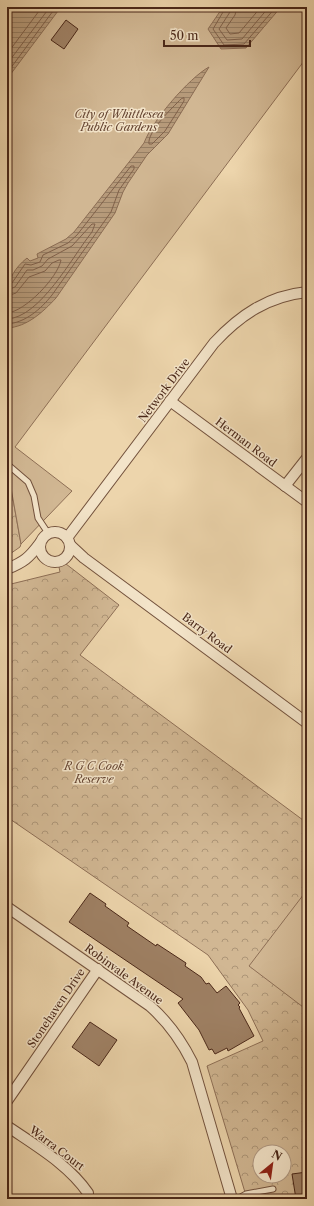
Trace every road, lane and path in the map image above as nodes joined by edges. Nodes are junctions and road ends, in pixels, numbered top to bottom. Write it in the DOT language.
graph roads {
  1 [pos="307,292"];
  2 [pos="170,401"];
  3 [pos="307,458"];
  4 [pos="7,464"];
  5 [pos="285,486"];
  6 [pos="307,502"];
  7 [pos="48,533"];
  8 [pos="69,542"];
  9 [pos="40,543"];
  10 [pos="65,559"];
  11 [pos="53,562"];
  12 [pos="22,563"];
  13 [pos="93,564"];
  14 [pos="7,570"];
  15 [pos="307,723"];
  16 [pos="7,907"];
  17 [pos="98,969"];
  18 [pos="7,1101"];
  19 [pos="7,1126"];
  20 [pos="273,1189"];
  21 [pos="88,1193"];
  22 [pos="275,1198"];
  23 [pos="232,1199"];
  24 [pos="237,1199"];
  25 [pos="269,1199"];
  1 -- 2 [label="street, Network Drive"];
  2 -- 5 [label="street, Herman Road"];
  2 -- 8 [label="street, Network Drive"];
  3 -- 5 [label="street"];
  4 -- 7 [label="lane"];
  5 -- 6 [label="street, Herman Road"];
  7 -- 8 [label="street"];
  7 -- 9 [label="street"];
  8 -- 10 [label="street"];
  8 -- 13 [label="street, Barry Road"];
  9 -- 11 [label="street"];
  9 -- 12 [label="street"];
  10 -- 11 [label="street"];
  10 -- 13 [label="street, Barry Road"];
  11 -- 12 [label="street"];
  12 -- 14 [label="street"];
  13 -- 15 [label="street, Barry Road"];
  16 -- 17 [label="street, Robinvale Avenue"];
  17 -- 18 [label="street, Stonehaven Drive"];
  17 -- 23 [label="street, Robinvale Avenue"];
  19 -- 21 [label="street, Warra Court"];
  20 -- 24 [label="lane"];
  22 -- 25 [label="lane"];
}
